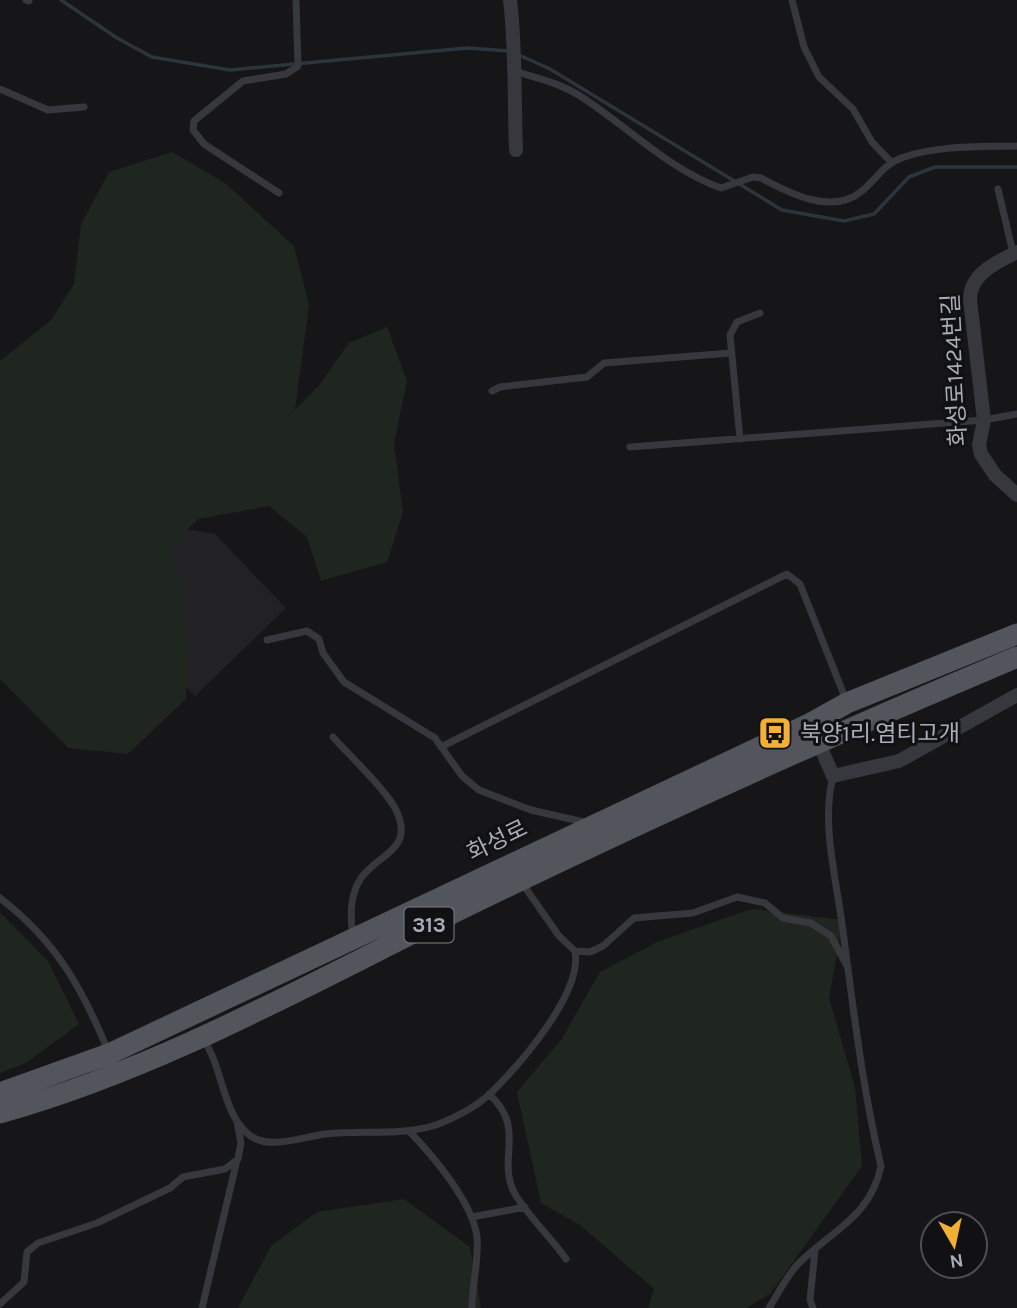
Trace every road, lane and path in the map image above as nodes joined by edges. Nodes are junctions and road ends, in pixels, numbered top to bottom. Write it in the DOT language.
graph roads {
  1 [pos="296,0"];
  2 [pos="510,0"];
  3 [pos="792,0"];
  4 [pos="512,65"];
  5 [pos="0,89"];
  6 [pos="84,107"];
  7 [pos="1017,146"];
  8 [pos="516,150"];
  9 [pos="891,162"];
  10 [pos="998,189"];
  11 [pos="279,193"];
  12 [pos="1015,253"];
  13 [pos="760,313"];
  14 [pos="731,353"];
  15 [pos="492,391"];
  16 [pos="1017,414"];
  17 [pos="984,420"];
  18 [pos="740,439"];
  19 [pos="630,447"];
  20 [pos="1017,495"];
  21 [pos="1017,634"];
  22 [pos="267,640"];
  23 [pos="1017,657"];
  24 [pos="1017,695"];
  25 [pos="847,703"];
  26 [pos="815,733"];
  27 [pos="333,737"];
  28 [pos="441,747"];
  29 [pos="833,776"];
  30 [pos="592,824"];
  31 [pos="521,880"];
  32 [pos="0,898"];
  33 [pos="354,939"];
  34 [pos="575,951"];
  35 [pos="848,968"];
  36 [pos="201,1037"];
  37 [pos="109,1054"];
  38 [pos="0,1093"];
  39 [pos="489,1094"];
  40 [pos="0,1114"];
  41 [pos="237,1121"];
  42 [pos="410,1132"];
  43 [pos="238,1159"];
  44 [pos="525,1207"];
  45 [pos="472,1217"];
  46 [pos="815,1250"];
  47 [pos="566,1259"];
  48 [pos="0,1304"];
  49 [pos="202,1308"];
  50 [pos="472,1308"];
  51 [pos="769,1308"];
  52 [pos="813,1308"];
  1 -- 11 [label="lane"];
  2 -- 4 [label="street"];
  3 -- 9 [label="lane"];
  4 -- 8 [label="street"];
  4 -- 9 [label="lane"];
  5 -- 6 [label="lane"];
  7 -- 9 [label="lane"];
  10 -- 12 [label="lane"];
  12 -- 17 [label="street, 화성로1424번길"];
  13 -- 14 [label="lane"];
  14 -- 15 [label="lane"];
  14 -- 18 [label="lane"];
  16 -- 17 [label="lane"];
  17 -- 18 [label="lane"];
  17 -- 20 [label="street, 화성로1424번길"];
  18 -- 19 [label="lane"];
  21 -- 25 [label="main road, 화성로 / 313"];
  22 -- 28 [label="lane"];
  23 -- 26 [label="main road, 화성로 / 313"];
  24 -- 29 [label="street"];
  25 -- 26 [label="main road, 화성로 / 313"];
  25 -- 28 [label="lane"];
  26 -- 29 [label="street"];
  26 -- 30 [label="main road, 화성로 / 313"];
  26 -- 31 [label="main road, 화성로 / 313"];
  27 -- 33 [label="lane"];
  28 -- 30 [label="lane"];
  29 -- 35 [label="lane"];
  30 -- 33 [label="main road, 화성로 / 313"];
  31 -- 34 [label="lane"];
  31 -- 36 [label="main road, 화성로 / 313"];
  32 -- 37 [label="lane"];
  33 -- 37 [label="main road, 화성로 / 313"];
  34 -- 35 [label="lane"];
  34 -- 39 [label="lane"];
  35 -- 46 [label="lane"];
  36 -- 40 [label="main road, 화성로 / 313"];
  36 -- 41 [label="lane"];
  37 -- 38 [label="main road, 화성로 / 313"];
  39 -- 42 [label="lane"];
  39 -- 44 [label="lane"];
  41 -- 42 [label="lane"];
  41 -- 43 [label="lane"];
  42 -- 45 [label="lane"];
  43 -- 48 [label="lane"];
  43 -- 49 [label="lane"];
  44 -- 45 [label="lane"];
  44 -- 47 [label="lane"];
  45 -- 50 [label="lane"];
  46 -- 51 [label="lane"];
  46 -- 52 [label="lane"];
}
